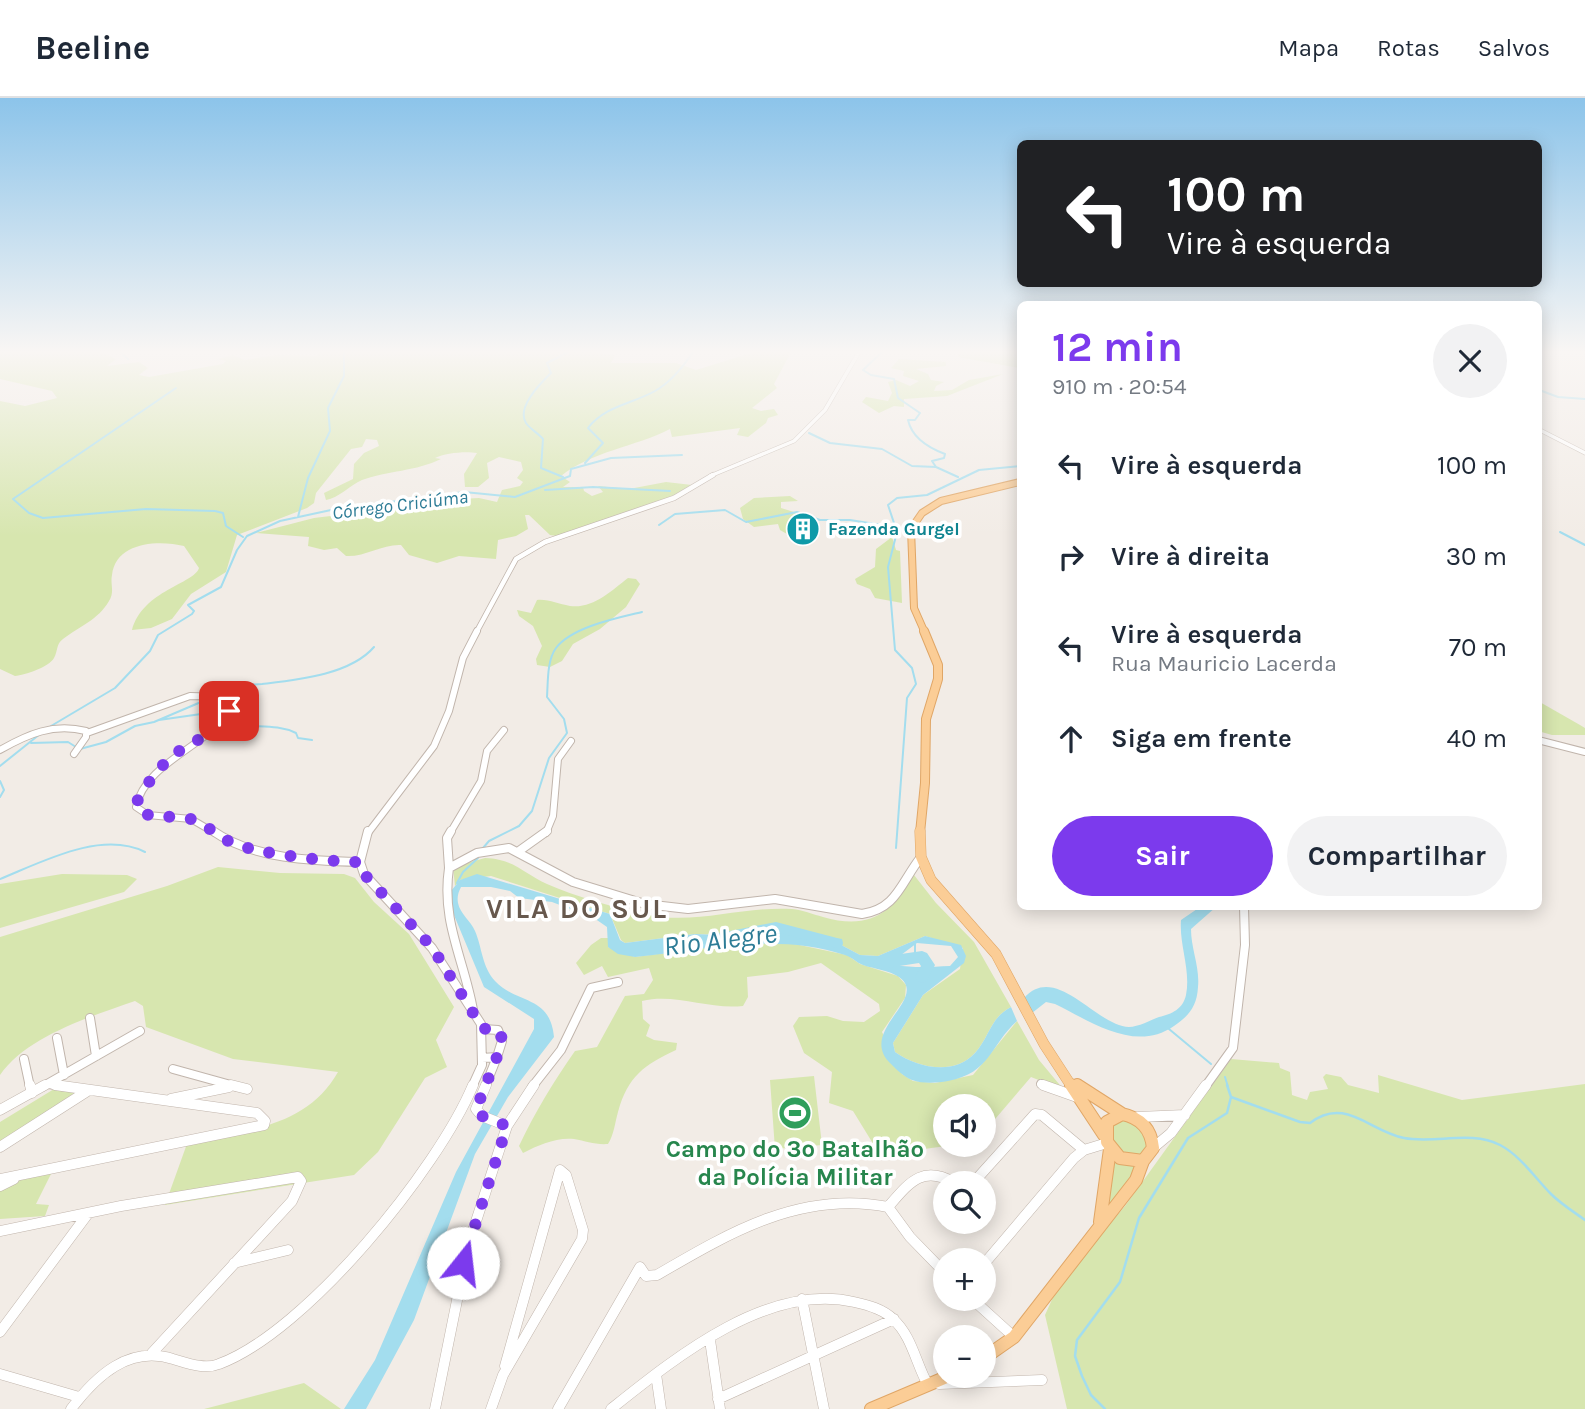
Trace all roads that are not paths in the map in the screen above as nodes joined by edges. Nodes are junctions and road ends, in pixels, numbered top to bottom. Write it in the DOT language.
graph roads {
  1 [pos="822,413"];
  2 [pos="1542,431"];
  3 [pos="1585,453"];
  4 [pos="1017,483"];
  5 [pos="504,730"];
  6 [pos="87,733"];
  7 [pos="571,741"];
  8 [pos="1542,741"];
  9 [pos="0,750"];
  10 [pos="1585,752"];
  11 [pos="74,754"];
  12 [pos="519,851"];
  13 [pos="921,857"];
  14 [pos="360,862"];
  15 [pos="449,868"];
  16 [pos="1244,910"];
  17 [pos="618,982"];
  18 [pos="473,1011"];
  19 [pos="90,1018"];
  20 [pos="483,1029"];
  21 [pos="140,1031"];
  22 [pos="57,1038"];
  23 [pos="96,1056"];
  24 [pos="497,1057"];
  25 [pos="482,1058"];
  26 [pos="24,1059"];
  27 [pos="173,1069"];
  28 [pos="64,1074"];
  29 [pos="1072,1081"];
  30 [pos="48,1084"];
  31 [pos="1041,1084"];
  32 [pos="231,1086"];
  33 [pos="89,1090"];
  34 [pos="247,1090"];
  35 [pos="32,1093"];
  36 [pos="1082,1099"];
  37 [pos="167,1100"];
  38 [pos="0,1110"];
  39 [pos="1128,1115"];
  40 [pos="1185,1115"];
  41 [pos="503,1124"];
  42 [pos="1107,1142"];
  43 [pos="0,1147"];
  44 [pos="1153,1148"];
  45 [pos="1084,1150"];
  46 [pos="1143,1161"];
  47 [pos="984,1171"];
  48 [pos="933,1173"];
  49 [pos="25,1174"];
  50 [pos="0,1179"];
  51 [pos="0,1186"];
  52 [pos="888,1207"];
  53 [pos="87,1215"];
  54 [pos="1099,1223"];
  55 [pos="0,1231"];
  56 [pos="288,1250"];
  57 [pos="996,1250"];
  58 [pos="933,1261"];
  59 [pos="232,1264"];
  60 [pos="802,1298"];
  61 [pos="985,1311"];
  62 [pos="894,1319"];
  63 [pos="0,1332"];
  64 [pos="1014,1337"];
  65 [pos="710,1340"];
  66 [pos="996,1350"];
  67 [pos="152,1353"];
  68 [pos="812,1355"];
  69 [pos="0,1374"];
  70 [pos="656,1374"];
  71 [pos="503,1375"];
  72 [pos="1042,1380"];
  73 [pos="933,1382"];
  74 [pos="926,1385"];
  75 [pos="79,1397"];
  76 [pos="719,1404"];
  77 [pos="71,1409"];
  78 [pos="435,1409"];
  79 [pos="491,1409"];
  80 [pos="558,1409"];
  81 [pos="611,1409"];
  82 [pos="661,1409"];
  83 [pos="824,1409"];
  84 [pos="871,1409"];
  1 -- 14 [label="street"];
  2 -- 3 [label="street"];
  4 -- 13 [label="main road"];
  5 -- 15 [label="street"];
  6 -- 9 [label="street"];
  6 -- 11 [label="street"];
  6 -- 14 [label="street"];
  7 -- 12 [label="street"];
  8 -- 10 [label="street"];
  12 -- 13 [label="street"];
  12 -- 15 [label="street"];
  13 -- 29 [label="main road"];
  14 -- 18 [label="street"];
  15 -- 18 [label="street"];
  16 -- 40 [label="street"];
  17 -- 41 [label="street"];
  18 -- 20 [label="street"];
  19 -- 23 [label="street"];
  20 -- 24 [label="street"];
  20 -- 25 [label="street"];
  21 -- 23 [label="street"];
  22 -- 28 [label="street"];
  23 -- 28 [label="street"];
  24 -- 25 [label="street"];
  24 -- 41 [label="street"];
  25 -- 67 [label="street"];
  26 -- 35 [label="street"];
  27 -- 32 [label="street"];
  28 -- 30 [label="street"];
  29 -- 36 [label="main road"];
  29 -- 39 [label="main road"];
  30 -- 33 [label="street"];
  30 -- 35 [label="street"];
  31 -- 36 [label="street"];
  32 -- 34 [label="street"];
  32 -- 37 [label="street"];
  33 -- 37 [label="street"];
  33 -- 43 [label="street"];
  35 -- 38 [label="street"];
  36 -- 42 [label="main road"];
  37 -- 49 [label="street"];
  39 -- 40 [label="street"];
  39 -- 42 [label="main road"];
  39 -- 44 [label="main road"];
  40 -- 44 [label="street"];
  41 -- 78 [label="street"];
  42 -- 45 [label="street"];
  42 -- 46 [label="main road"];
  42 -- 54 [label="main road"];
  44 -- 46 [label="main road"];
  45 -- 47 [label="street"];
  45 -- 57 [label="street"];
  46 -- 54 [label="main road"];
  48 -- 52 [label="street"];
  49 -- 50 [label="street"];
  49 -- 51 [label="street"];
  52 -- 58 [label="street"];
  52 -- 80 [label="street"];
  53 -- 55 [label="street"];
  53 -- 59 [label="street"];
  53 -- 63 [label="street"];
  54 -- 64 [label="main road"];
  56 -- 59 [label="street"];
  59 -- 67 [label="street"];
  60 -- 62 [label="street"];
  60 -- 65 [label="street"];
  60 -- 68 [label="street"];
  61 -- 64 [label="street"];
  62 -- 68 [label="street"];
  62 -- 74 [label="street"];
  64 -- 66 [label="main road"];
  65 -- 70 [label="street"];
  65 -- 76 [label="street"];
  67 -- 75 [label="street"];
  68 -- 76 [label="street"];
  68 -- 83 [label="street"];
  69 -- 75 [label="street"];
  70 -- 81 [label="street"];
  70 -- 82 [label="street"];
  71 -- 71 [label="street"];
  71 -- 79 [label="street"];
  72 -- 74 [label="street"];
  73 -- 74 [label="main road"];
  74 -- 84 [label="main road"];
  75 -- 77 [label="street"];
}
